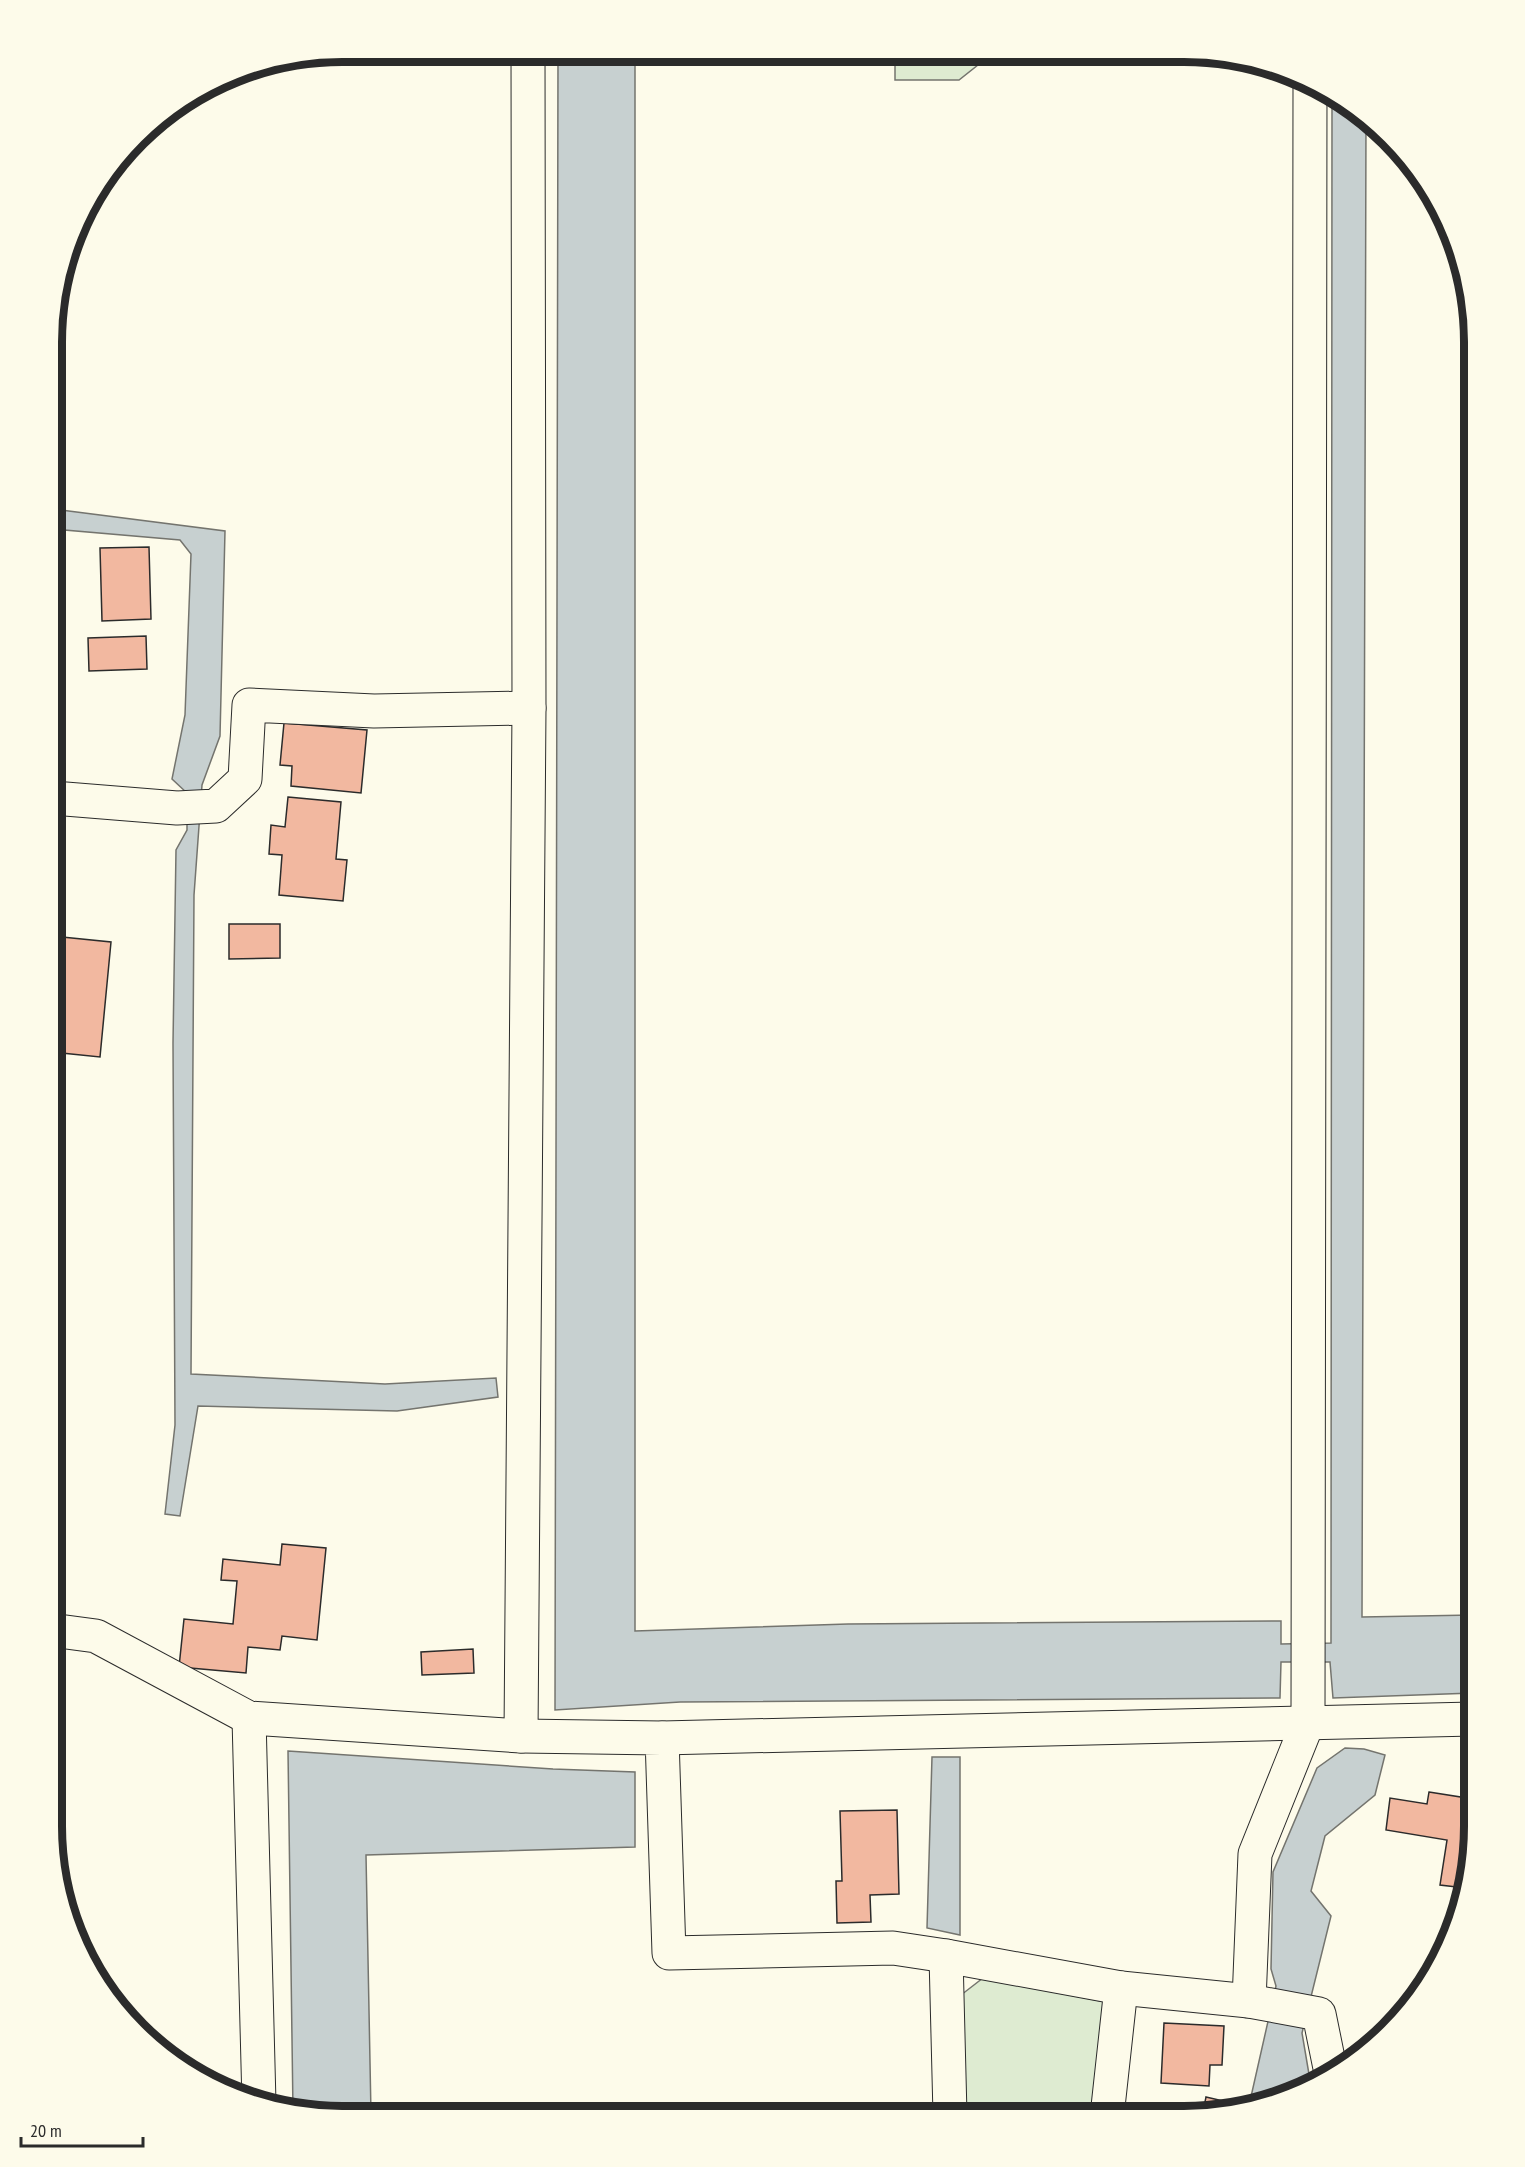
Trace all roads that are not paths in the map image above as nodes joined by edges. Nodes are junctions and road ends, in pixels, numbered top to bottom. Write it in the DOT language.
graph roads {
  1 [pos="528,62"];
  2 [pos="1310,92"];
  3 [pos="529,708"];
  4 [pos="62,799"];
  5 [pos="62,1631"];
  6 [pos="249,1718"];
  7 [pos="1464,1719"];
  8 [pos="1308,1722"];
  9 [pos="521,1736"];
  10 [pos="662,1738"];
  11 [pos="946,1956"];
  12 [pos="1121,1989"];
  13 [pos="1257,2003"];
  14 [pos="1329,2064"];
  15 [pos="259,2093"];
  16 [pos="950,2106"];
  17 [pos="1108,2106"];
  1 -- 3 [label="street"];
  2 -- 8 [label="street"];
  3 -- 4 [label="street"];
  3 -- 9 [label="street"];
  5 -- 6 [label="street"];
  6 -- 9 [label="street"];
  6 -- 15 [label="street"];
  7 -- 8 [label="street"];
  8 -- 10 [label="street"];
  8 -- 13 [label="street"];
  9 -- 10 [label="street"];
  10 -- 11 [label="street"];
  11 -- 12 [label="street"];
  11 -- 16 [label="street"];
  12 -- 13 [label="street"];
  12 -- 17 [label="street"];
  13 -- 14 [label="street"];
}
